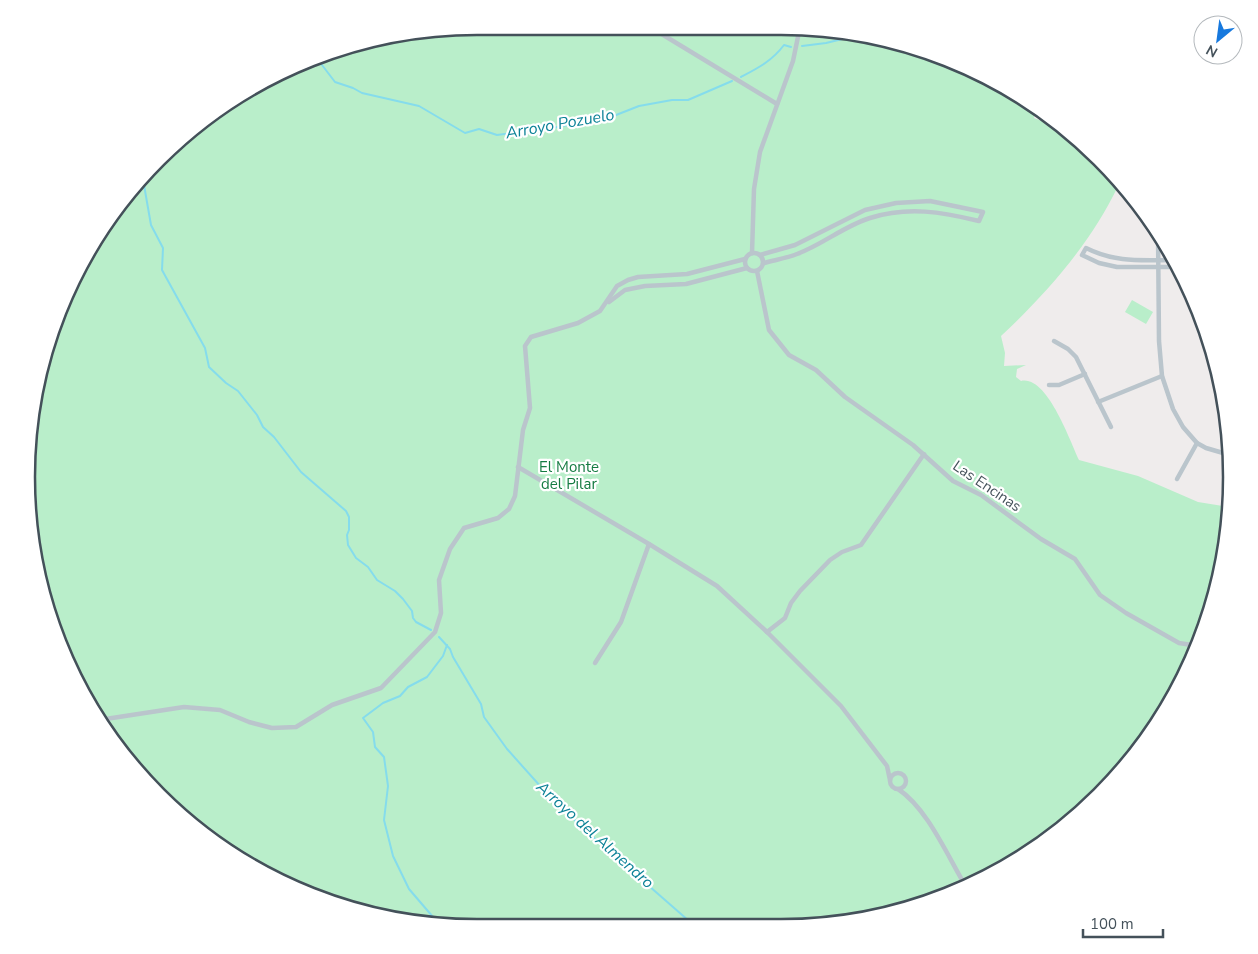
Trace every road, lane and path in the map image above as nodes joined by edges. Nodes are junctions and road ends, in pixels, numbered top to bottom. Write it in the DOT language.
graph roads {
  1 [pos="663,35"];
  2 [pos="798,36"];
  3 [pos="777,104"];
  4 [pos="1158,245"];
  5 [pos="752,253"];
  6 [pos="760,255"];
  7 [pos="745,259"];
  8 [pos="1157,260"];
  9 [pos="1166,260"];
  10 [pos="764,263"];
  11 [pos="1157,267"];
  12 [pos="1170,267"];
  13 [pos="747,268"];
  14 [pos="757,271"];
  15 [pos="606,304"];
  16 [pos="1054,342"];
  17 [pos="1085,374"];
  18 [pos="1162,376"];
  19 [pos="1049,385"];
  20 [pos="1098,402"];
  21 [pos="1111,427"];
  22 [pos="1197,443"];
  23 [pos="1222,453"];
  24 [pos="924,454"];
  25 [pos="518,467"];
  26 [pos="1177,479"];
  27 [pos="649,544"];
  28 [pos="767,632"];
  29 [pos="1190,645"];
  30 [pos="595,663"];
  31 [pos="107,719"];
  32 [pos="887,766"];
  33 [pos="900,774"];
  34 [pos="890,780"];
  35 [pos="906,782"];
  36 [pos="898,789"];
  37 [pos="908,796"];
  38 [pos="961,880"];
  1 -- 3 [label="street"];
  2 -- 3 [label="street"];
  3 -- 5 [label="street"];
  4 -- 8 [label="street"];
  5 -- 6 [label="street"];
  5 -- 7 [label="street"];
  6 -- 10 [label="street"];
  6 -- 10 [label="street"];
  7 -- 13 [label="street"];
  7 -- 15 [label="street"];
  8 -- 9 [label="street"];
  8 -- 11 [label="street"];
  8 -- 11 [label="street"];
  10 -- 14 [label="street"];
  11 -- 12 [label="street"];
  11 -- 18 [label="street"];
  13 -- 14 [label="street"];
  13 -- 15 [label="street"];
  14 -- 24 [label="street, Las Encinas"];
  15 -- 25 [label="street"];
  16 -- 17 [label="street"];
  17 -- 19 [label="street"];
  17 -- 20 [label="street"];
  18 -- 20 [label="street"];
  18 -- 22 [label="street"];
  20 -- 21 [label="street"];
  22 -- 23 [label="street"];
  22 -- 26 [label="street"];
  24 -- 28 [label="street"];
  24 -- 29 [label="street, Las Encinas"];
  25 -- 27 [label="street"];
  25 -- 31 [label="street"];
  27 -- 28 [label="street"];
  27 -- 30 [label="street"];
  28 -- 32 [label="street"];
  32 -- 33 [label="street"];
  32 -- 34 [label="street"];
  33 -- 34 [label="street"];
  33 -- 35 [label="street"];
  34 -- 36 [label="street"];
  35 -- 36 [label="street"];
  35 -- 37 [label="street"];
  36 -- 37 [label="street"];
  37 -- 38 [label="street"];
}
